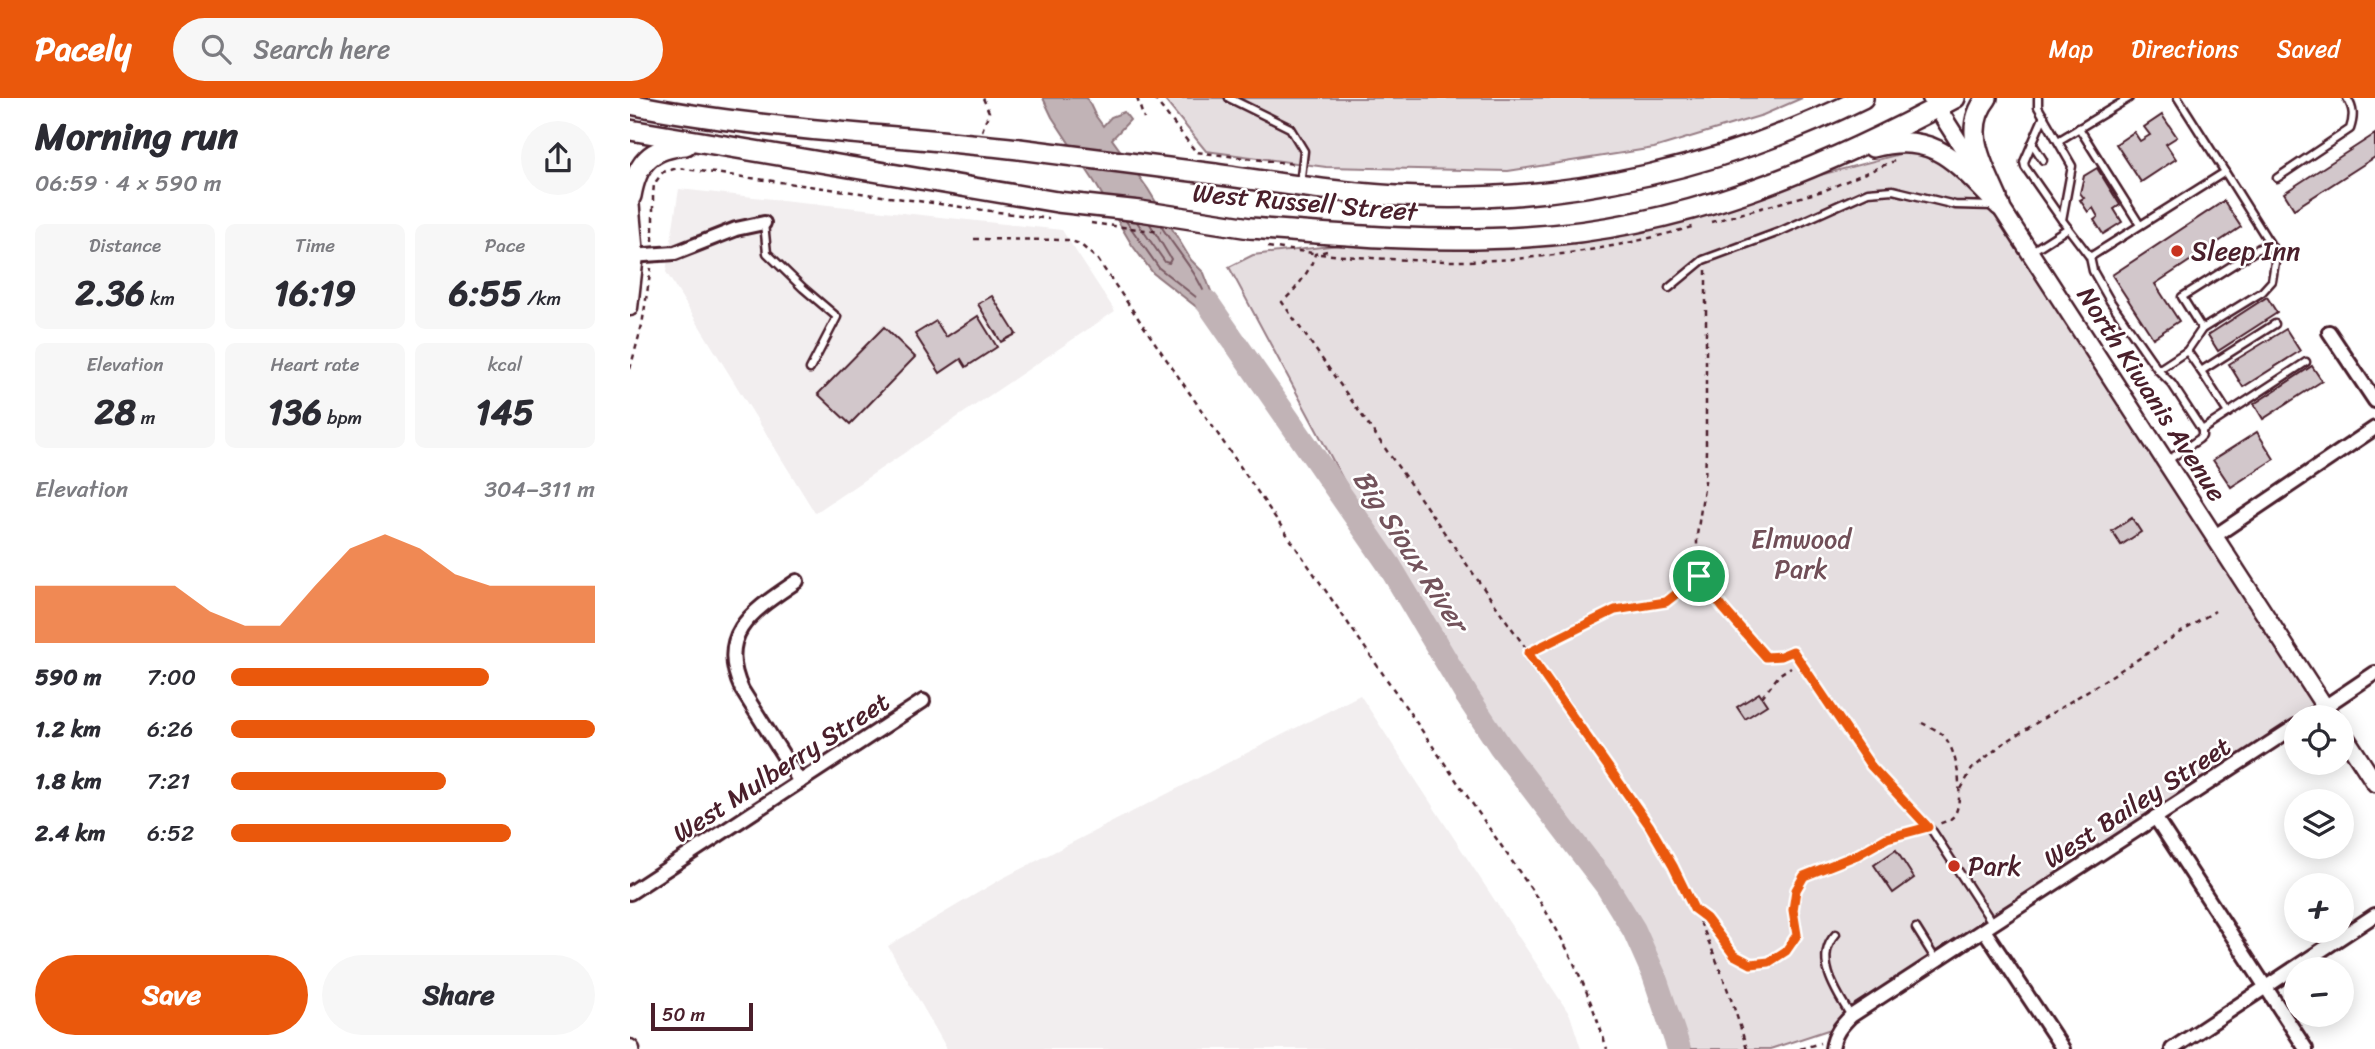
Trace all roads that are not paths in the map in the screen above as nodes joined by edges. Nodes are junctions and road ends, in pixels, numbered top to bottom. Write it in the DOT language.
graph roads {
  1 [pos="1229,98"];
  2 [pos="1863,98"];
  3 [pos="1955,98"];
  4 [pos="1987,98"];
  5 [pos="2038,98"];
  6 [pos="2129,98"];
  7 [pos="2178,98"];
  8 [pos="2347,98"];
  9 [pos="1934,103"];
  10 [pos="630,104"];
  11 [pos="2043,116"];
  12 [pos="2079,128"];
  13 [pos="630,131"];
  14 [pos="2057,141"];
  15 [pos="2032,144"];
  16 [pos="716,146"];
  17 [pos="2043,160"];
  18 [pos="1829,162"];
  19 [pos="2225,172"];
  20 [pos="2277,178"];
  21 [pos="2060,183"];
  22 [pos="1299,187"];
  23 [pos="631,192"];
  24 [pos="2066,193"];
  25 [pos="2000,205"];
  26 [pos="2062,220"];
  27 [pos="764,223"];
  28 [pos="2140,225"];
  29 [pos="2068,228"];
  30 [pos="2269,242"];
  31 [pos="2031,253"];
  32 [pos="633,255"];
  33 [pos="2090,257"];
  34 [pos="1669,288"];
  35 [pos="630,309"];
  36 [pos="2275,324"];
  37 [pos="2202,329"];
  38 [pos="2329,332"];
  39 [pos="2187,351"];
  40 [pos="2306,362"];
  41 [pos="810,369"];
  42 [pos="2158,370"];
  43 [pos="2201,371"];
  44 [pos="2375,401"];
  45 [pos="2228,413"];
  46 [pos="2375,428"];
  47 [pos="2202,430"];
  48 [pos="2167,461"];
  49 [pos="2215,536"];
  50 [pos="797,581"];
  51 [pos="1795,654"];
  52 [pos="2375,673"];
  53 [pos="923,701"];
  54 [pos="2324,705"];
  55 [pos="2336,705"];
  56 [pos="2284,734"];
  57 [pos="2354,751"];
  58 [pos="800,782"];
  59 [pos="2375,783"];
  60 [pos="2155,817"];
  61 [pos="630,893"];
  62 [pos="2375,915"];
  63 [pos="1989,927"];
  64 [pos="1916,928"];
  65 [pos="1836,934"];
  66 [pos="1936,960"];
  67 [pos="2266,986"];
  68 [pos="1851,1016"];
  69 [pos="1833,1044"];
  70 [pos="2063,1049"];
  71 [pos="2172,1049"];
  72 [pos="2306,1049"];
  1 -- 22 [label="lane"];
  2 -- 22 [label="highway, West Russell Street"];
  3 -- 9 [label="highway, West Russell Street"];
  4 -- 25 [label="highway"];
  5 -- 11 [label="lane"];
  6 -- 12 [label="lane"];
  7 -- 19 [label="lane"];
  8 -- 20 [label="lane"];
  9 -- 18 [label="highway, West Russell Street"];
  9 -- 25 [label="main road, North Kiwanis Avenue"];
  10 -- 22 [label="highway, West Russell Street, bridge"];
  11 -- 14 [label="lane"];
  11 -- 15 [label="lane"];
  12 -- 14 [label="lane"];
  12 -- 28 [label="lane"];
  13 -- 16 [label="highway, West Russell Street"];
  14 -- 24 [label="lane"];
  15 -- 17 [label="lane"];
  15 -- 26 [label="lane"];
  16 -- 18 [label="highway, West Russell Street, bridge"];
  16 -- 23 [label="highway"];
  18 -- 25 [label="highway"];
  19 -- 28 [label="lane"];
  19 -- 30 [label="lane"];
  21 -- 24 [label="lane"];
  23 -- 32 [label="street"];
  24 -- 26 [label="lane"];
  25 -- 31 [label="main road, North Kiwanis Avenue"];
  25 -- 34 [label="lane"];
  26 -- 29 [label="lane"];
  27 -- 32 [label="street"];
  27 -- 41 [label="lane"];
  28 -- 33 [label="lane"];
  29 -- 31 [label="lane"];
  29 -- 33 [label="lane"];
  30 -- 37 [label="lane"];
  30 -- 37 [label="lane"];
  31 -- 48 [label="main road, North Kiwanis Avenue"];
  32 -- 35 [label="street"];
  33 -- 42 [label="lane"];
  36 -- 43 [label="lane"];
  37 -- 39 [label="lane"];
  38 -- 44 [label="street"];
  39 -- 42 [label="lane"];
  39 -- 43 [label="lane"];
  40 -- 45 [label="lane"];
  42 -- 47 [label="lane"];
  43 -- 45 [label="lane"];
  45 -- 47 [label="lane"];
  46 -- 49 [label="street"];
  47 -- 48 [label="lane"];
  48 -- 49 [label="main road, North Kiwanis Avenue"];
  49 -- 54 [label="main road, North Kiwanis Avenue"];
  50 -- 58 [label="street"];
  51 -- 63 [label="lane"];
  52 -- 55 [label="street"];
  53 -- 58 [label="street, West Mulberry Street"];
  56 -- 60 [label="street, West Bailey Street"];
  57 -- 59 [label="main road"];
  58 -- 61 [label="street, West Mulberry Street"];
  60 -- 63 [label="street, West Bailey Street"];
  60 -- 67 [label="street"];
  62 -- 67 [label="street"];
  63 -- 66 [label="street, West Bailey Street"];
  63 -- 70 [label="street"];
  64 -- 66 [label="lane"];
  65 -- 68 [label="lane"];
  66 -- 68 [label="street, West Bailey Street"];
  67 -- 71 [label="street"];
  67 -- 72 [label="street"];
  68 -- 69 [label="street, West Bailey Street"];
}
